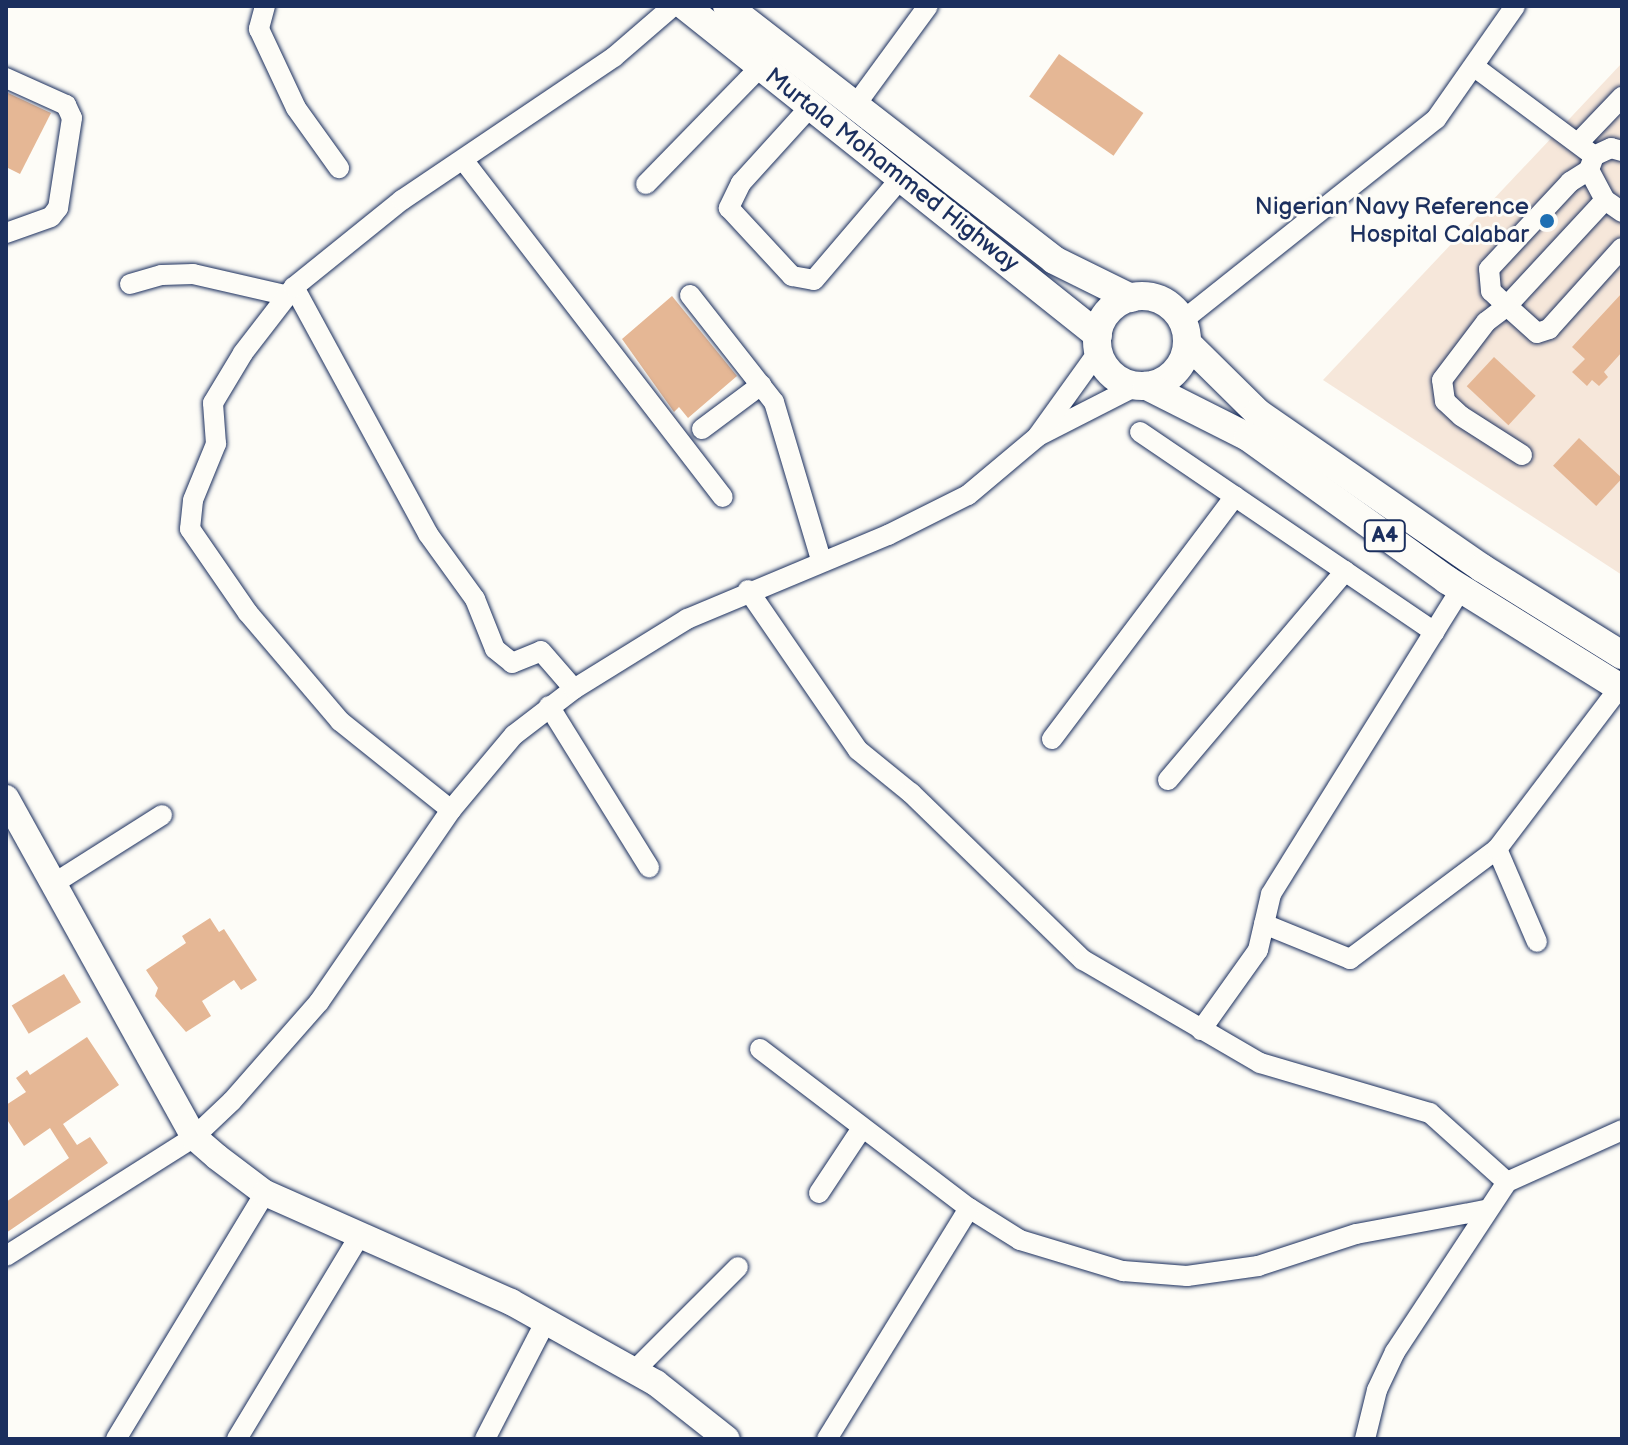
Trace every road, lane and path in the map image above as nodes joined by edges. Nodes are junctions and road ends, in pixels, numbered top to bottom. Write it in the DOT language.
graph roads {
  1 [pos="265,6"];
  2 [pos="673,6"];
  3 [pos="685,6"];
  4 [pos="727,6"];
  5 [pos="928,6"];
  6 [pos="1515,6"];
  7 [pos="760,67"];
  8 [pos="1476,68"];
  9 [pos="6,78"];
  10 [pos="1622,97"];
  11 [pos="810,107"];
  12 [pos="854,107"];
  13 [pos="1622,151"];
  14 [pos="1587,156"];
  15 [pos="464,161"];
  16 [pos="339,168"];
  17 [pos="901,178"];
  18 [pos="646,184"];
  19 [pos="1605,200"];
  20 [pos="1622,212"];
  21 [pos="6,233"];
  22 [pos="1622,248"];
  23 [pos="130,284"];
  24 [pos="290,291"];
  25 [pos="690,295"];
  26 [pos="1131,298"];
  27 [pos="1507,306"];
  28 [pos="1184,332"];
  29 [pos="1098,343"];
  30 [pos="761,385"];
  31 [pos="1141,386"];
  32 [pos="702,429"];
  33 [pos="1140,432"];
  34 [pos="1037,437"];
  35 [pos="1522,455"];
  36 [pos="1235,496"];
  37 [pos="723,497"];
  38 [pos="821,560"];
  39 [pos="1345,571"];
  40 [pos="1461,589"];
  41 [pos="748,590"];
  42 [pos="1434,632"];
  43 [pos="1622,655"];
  44 [pos="1621,688"];
  45 [pos="574,689"];
  46 [pos="549,706"];
  47 [pos="1052,739"];
  48 [pos="1168,780"];
  49 [pos="6,798"];
  50 [pos="451,810"];
  51 [pos="162,815"];
  52 [pos="1497,849"];
  53 [pos="649,867"];
  54 [pos="53,884"];
  55 [pos="1264,924"];
  56 [pos="1537,942"];
  57 [pos="1201,1030"];
  58 [pos="760,1049"];
  59 [pos="862,1128"];
  60 [pos="1622,1130"];
  61 [pos="194,1137"];
  62 [pos="1507,1182"];
  63 [pos="265,1193"];
  64 [pos="819,1193"];
  65 [pos="969,1208"];
  66 [pos="1486,1210"];
  67 [pos="360,1235"];
  68 [pos="6,1256"];
  69 [pos="738,1267"];
  70 [pos="546,1321"];
  71 [pos="634,1371"];
  72 [pos="116,1439"];
  73 [pos="237,1439"];
  74 [pos="485,1439"];
  75 [pos="727,1439"];
  76 [pos="827,1439"];
  77 [pos="1365,1439"];
  1 -- 16 [label="street"];
  2 -- 15 [label="street"];
  3 -- 7 [label="highway, Murtala Mohammed Highway / A4"];
  4 -- 12 [label="highway, Murtala Mohammed Highway / A4"];
  5 -- 12 [label="street"];
  6 -- 8 [label="street"];
  7 -- 11 [label="highway, Murtala Mohammed Highway / A4"];
  7 -- 18 [label="street"];
  8 -- 14 [label="street"];
  8 -- 28 [label="street"];
  9 -- 21 [label="street"];
  10 -- 14 [label="street"];
  11 -- 17 [label="highway, Murtala Mohammed Highway / A4"];
  11 -- 17 [label="street"];
  12 -- 26 [label="highway, Murtala Mohammed Highway / A4"];
  13 -- 14 [label="street"];
  14 -- 19 [label="street"];
  14 -- 27 [label="street"];
  15 -- 24 [label="street"];
  15 -- 37 [label="street"];
  17 -- 29 [label="highway, Murtala Mohammed Highway / A4"];
  19 -- 20 [label="street"];
  19 -- 27 [label="street"];
  22 -- 27 [label="street"];
  23 -- 24 [label="street"];
  24 -- 45 [label="street"];
  24 -- 50 [label="street"];
  25 -- 30 [label="street"];
  26 -- 28 [label="highway, A4"];
  26 -- 29 [label="highway"];
  27 -- 35 [label="street"];
  28 -- 31 [label="highway"];
  28 -- 43 [label="highway, A4"];
  29 -- 31 [label="highway, A4"];
  29 -- 34 [label="street"];
  30 -- 32 [label="street"];
  30 -- 38 [label="street"];
  31 -- 34 [label="street"];
  31 -- 40 [label="highway, A4"];
  33 -- 36 [label="street"];
  34 -- 38 [label="street"];
  36 -- 39 [label="street"];
  36 -- 47 [label="street"];
  38 -- 41 [label="street"];
  39 -- 42 [label="street"];
  39 -- 48 [label="street"];
  40 -- 42 [label="street"];
  40 -- 44 [label="highway, A4"];
  41 -- 45 [label="street"];
  41 -- 57 [label="street"];
  42 -- 55 [label="street"];
  44 -- 52 [label="street"];
  45 -- 46 [label="street"];
  46 -- 50 [label="street"];
  46 -- 53 [label="street"];
  49 -- 54 [label="main road"];
  50 -- 61 [label="street"];
  51 -- 54 [label="street"];
  52 -- 55 [label="street"];
  52 -- 56 [label="street"];
  54 -- 61 [label="main road"];
  55 -- 57 [label="street"];
  57 -- 62 [label="street"];
  58 -- 59 [label="street"];
  59 -- 64 [label="street"];
  59 -- 65 [label="street"];
  60 -- 62 [label="street"];
  61 -- 63 [label="main road"];
  61 -- 68 [label="street"];
  62 -- 66 [label="street"];
  63 -- 67 [label="main road"];
  63 -- 72 [label="street"];
  65 -- 66 [label="street"];
  65 -- 76 [label="street"];
  66 -- 77 [label="street"];
  67 -- 70 [label="main road"];
  67 -- 73 [label="street"];
  69 -- 71 [label="street"];
  70 -- 71 [label="main road"];
  70 -- 74 [label="street"];
  71 -- 75 [label="main road"];
}
